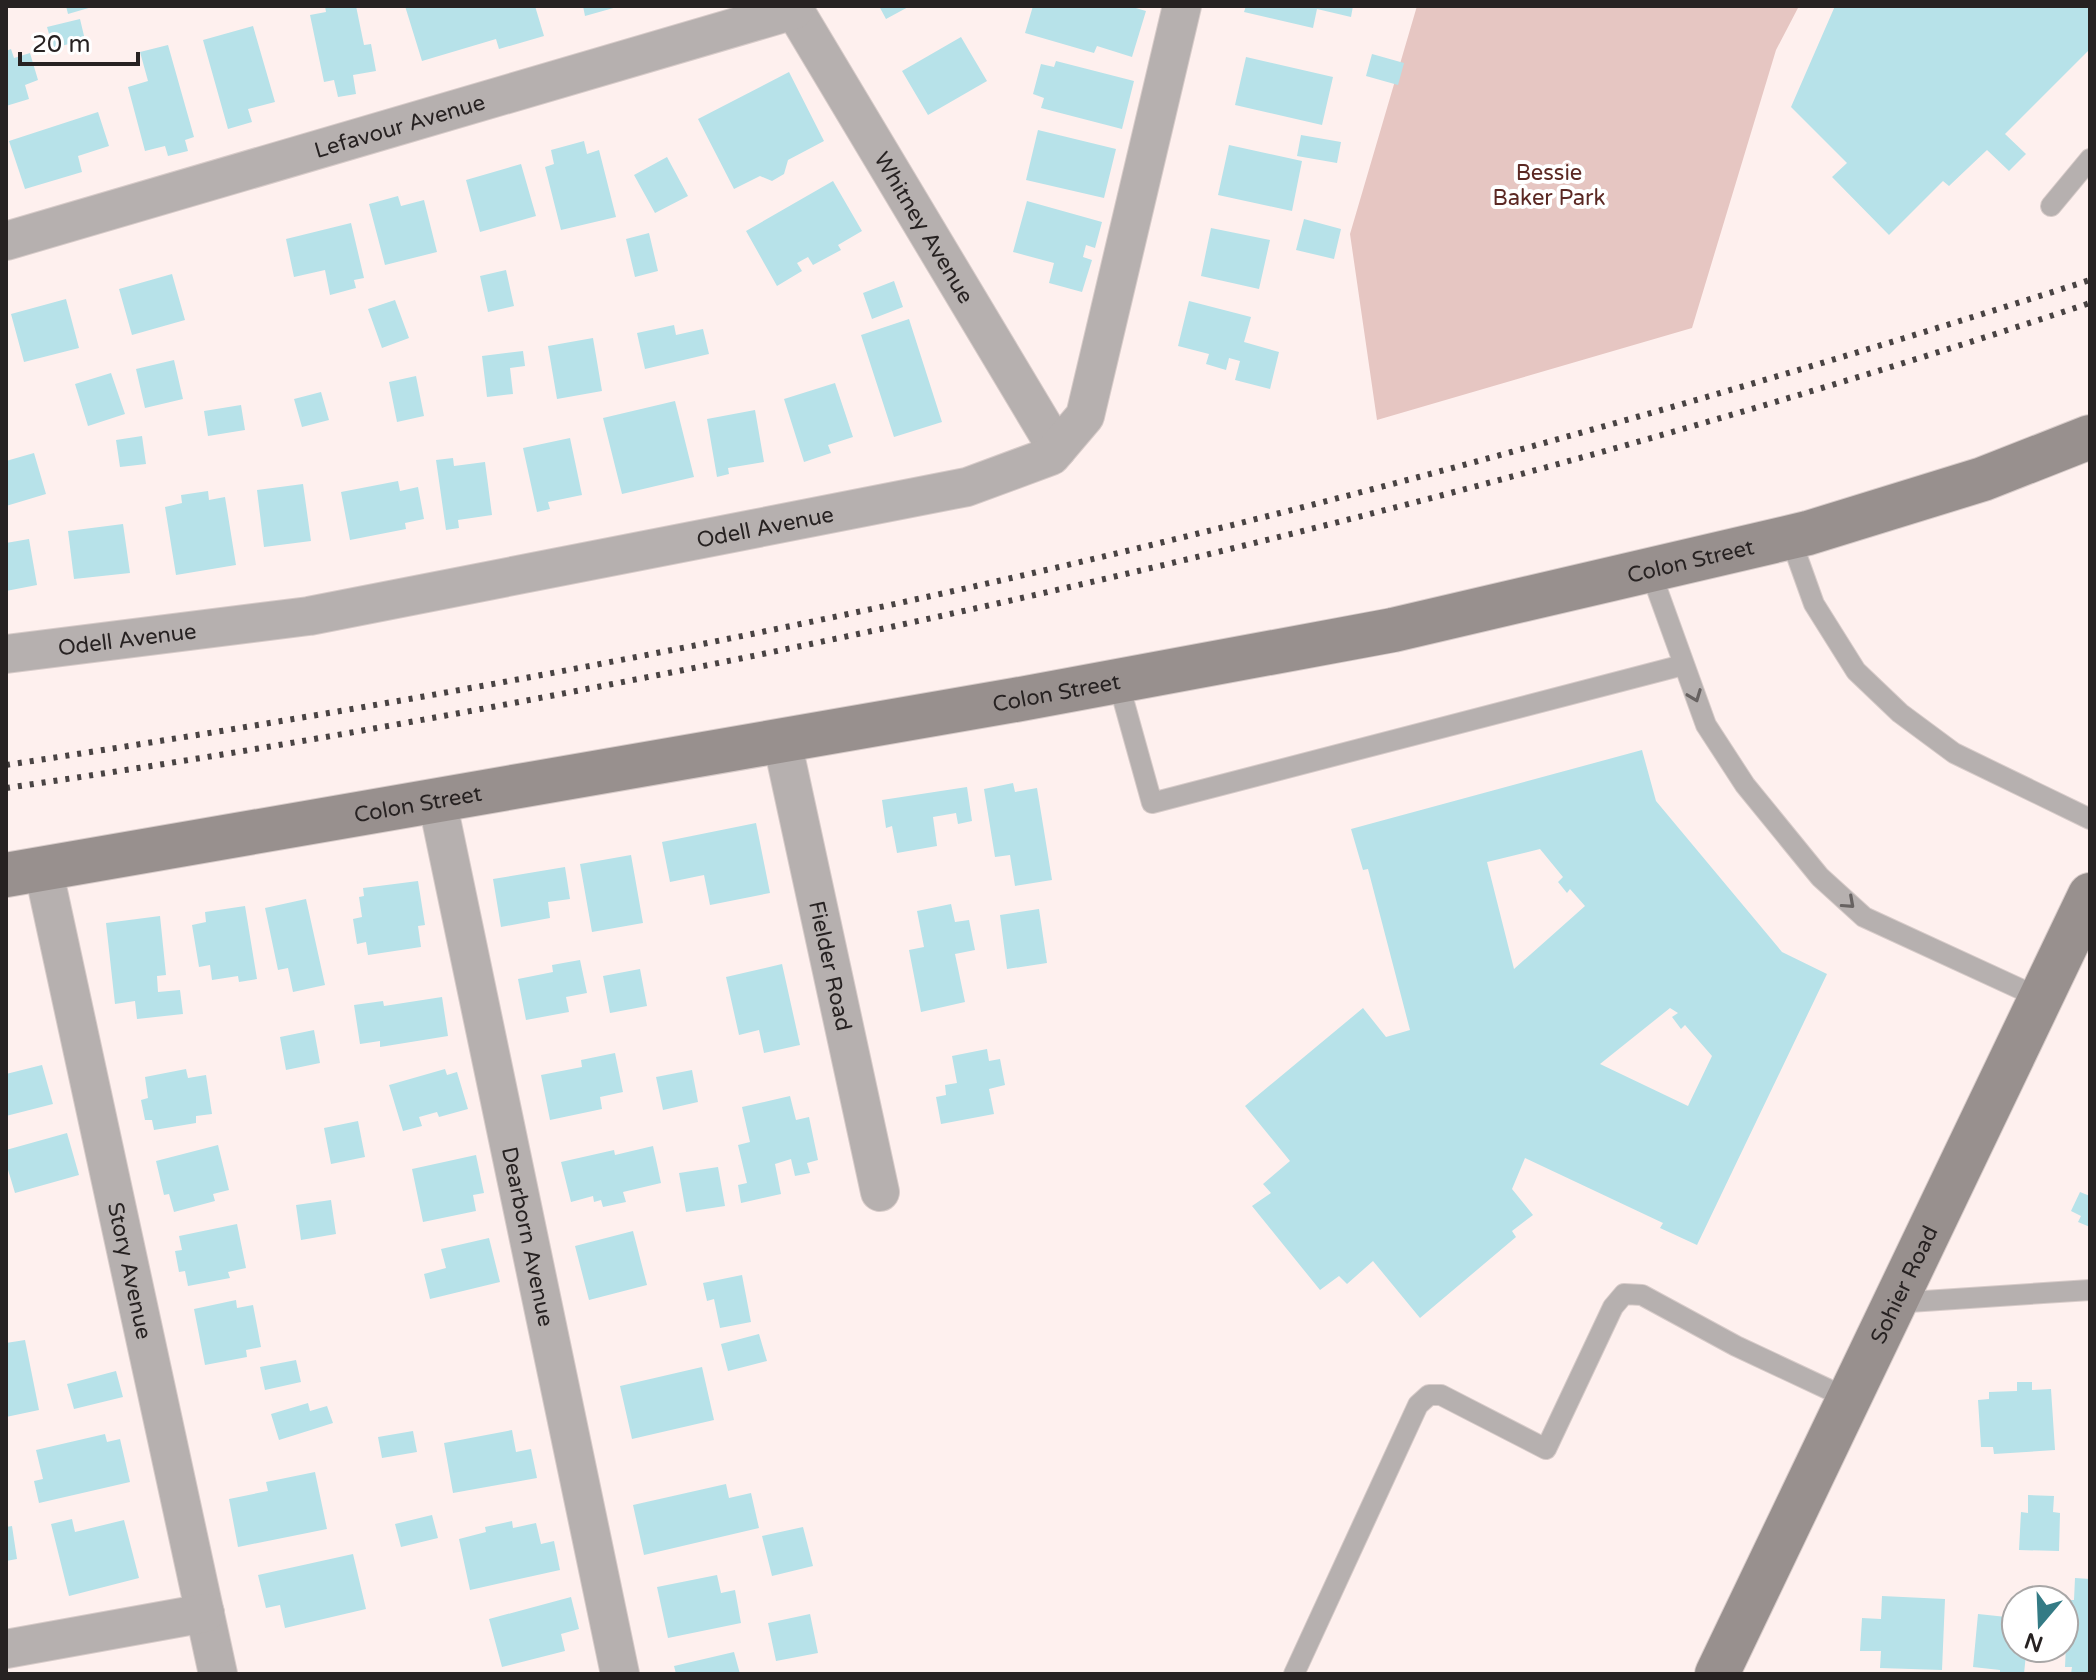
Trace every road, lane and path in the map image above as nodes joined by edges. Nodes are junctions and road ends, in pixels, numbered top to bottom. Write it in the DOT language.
graph roads {
  1 [pos="1182,6"];
  2 [pos="793,8"];
  3 [pos="2090,159"];
  4 [pos="2051,206"];
  5 [pos="6,241"];
  6 [pos="2090,437"];
  7 [pos="1057,449"];
  8 [pos="1790,537"];
  9 [pos="1650,570"];
  10 [pos="6,654"];
  11 [pos="1683,665"];
  12 [pos="1118,681"];
  13 [pos="782,741"];
  14 [pos="437,800"];
  15 [pos="2090,819"];
  16 [pos="25,872"];
  17 [pos="2086,911"];
  18 [pos="2040,998"];
  19 [pos="880,1192"];
  20 [pos="2090,1290"];
  21 [pos="1894,1303"];
  22 [pos="1849,1399"];
  23 [pos="205,1613"];
  24 [pos="6,1649"];
  25 [pos="218,1674"];
  26 [pos="620,1674"];
  27 [pos="1294,1674"];
  28 [pos="1717,1674"];
  1 -- 7 [label="street, Odell Avenue"];
  2 -- 5 [label="street, Lefavour Avenue"];
  2 -- 7 [label="street, Whitney Avenue"];
  3 -- 4 [label="lane"];
  6 -- 8 [label="main road, Colon Street"];
  7 -- 10 [label="street, Odell Avenue"];
  8 -- 9 [label="main road, Colon Street"];
  8 -- 15 [label="lane"];
  9 -- 11 [label="lane"];
  9 -- 12 [label="main road, Colon Street"];
  11 -- 12 [label="lane"];
  11 -- 18 [label="lane, one-way"];
  12 -- 13 [label="main road, Colon Street"];
  13 -- 14 [label="main road, Colon Street"];
  13 -- 19 [label="street, Fielder Road"];
  14 -- 16 [label="main road, Colon Street"];
  14 -- 26 [label="street, Dearborn Avenue"];
  16 -- 23 [label="street, Story Avenue"];
  17 -- 18 [label="main road, Sohier Road"];
  18 -- 21 [label="main road, Sohier Road"];
  20 -- 21 [label="lane"];
  21 -- 22 [label="main road, Sohier Road"];
  22 -- 27 [label="lane"];
  22 -- 28 [label="main road, Sohier Road"];
  23 -- 24 [label="street"];
  23 -- 25 [label="street, Story Avenue"];
}
